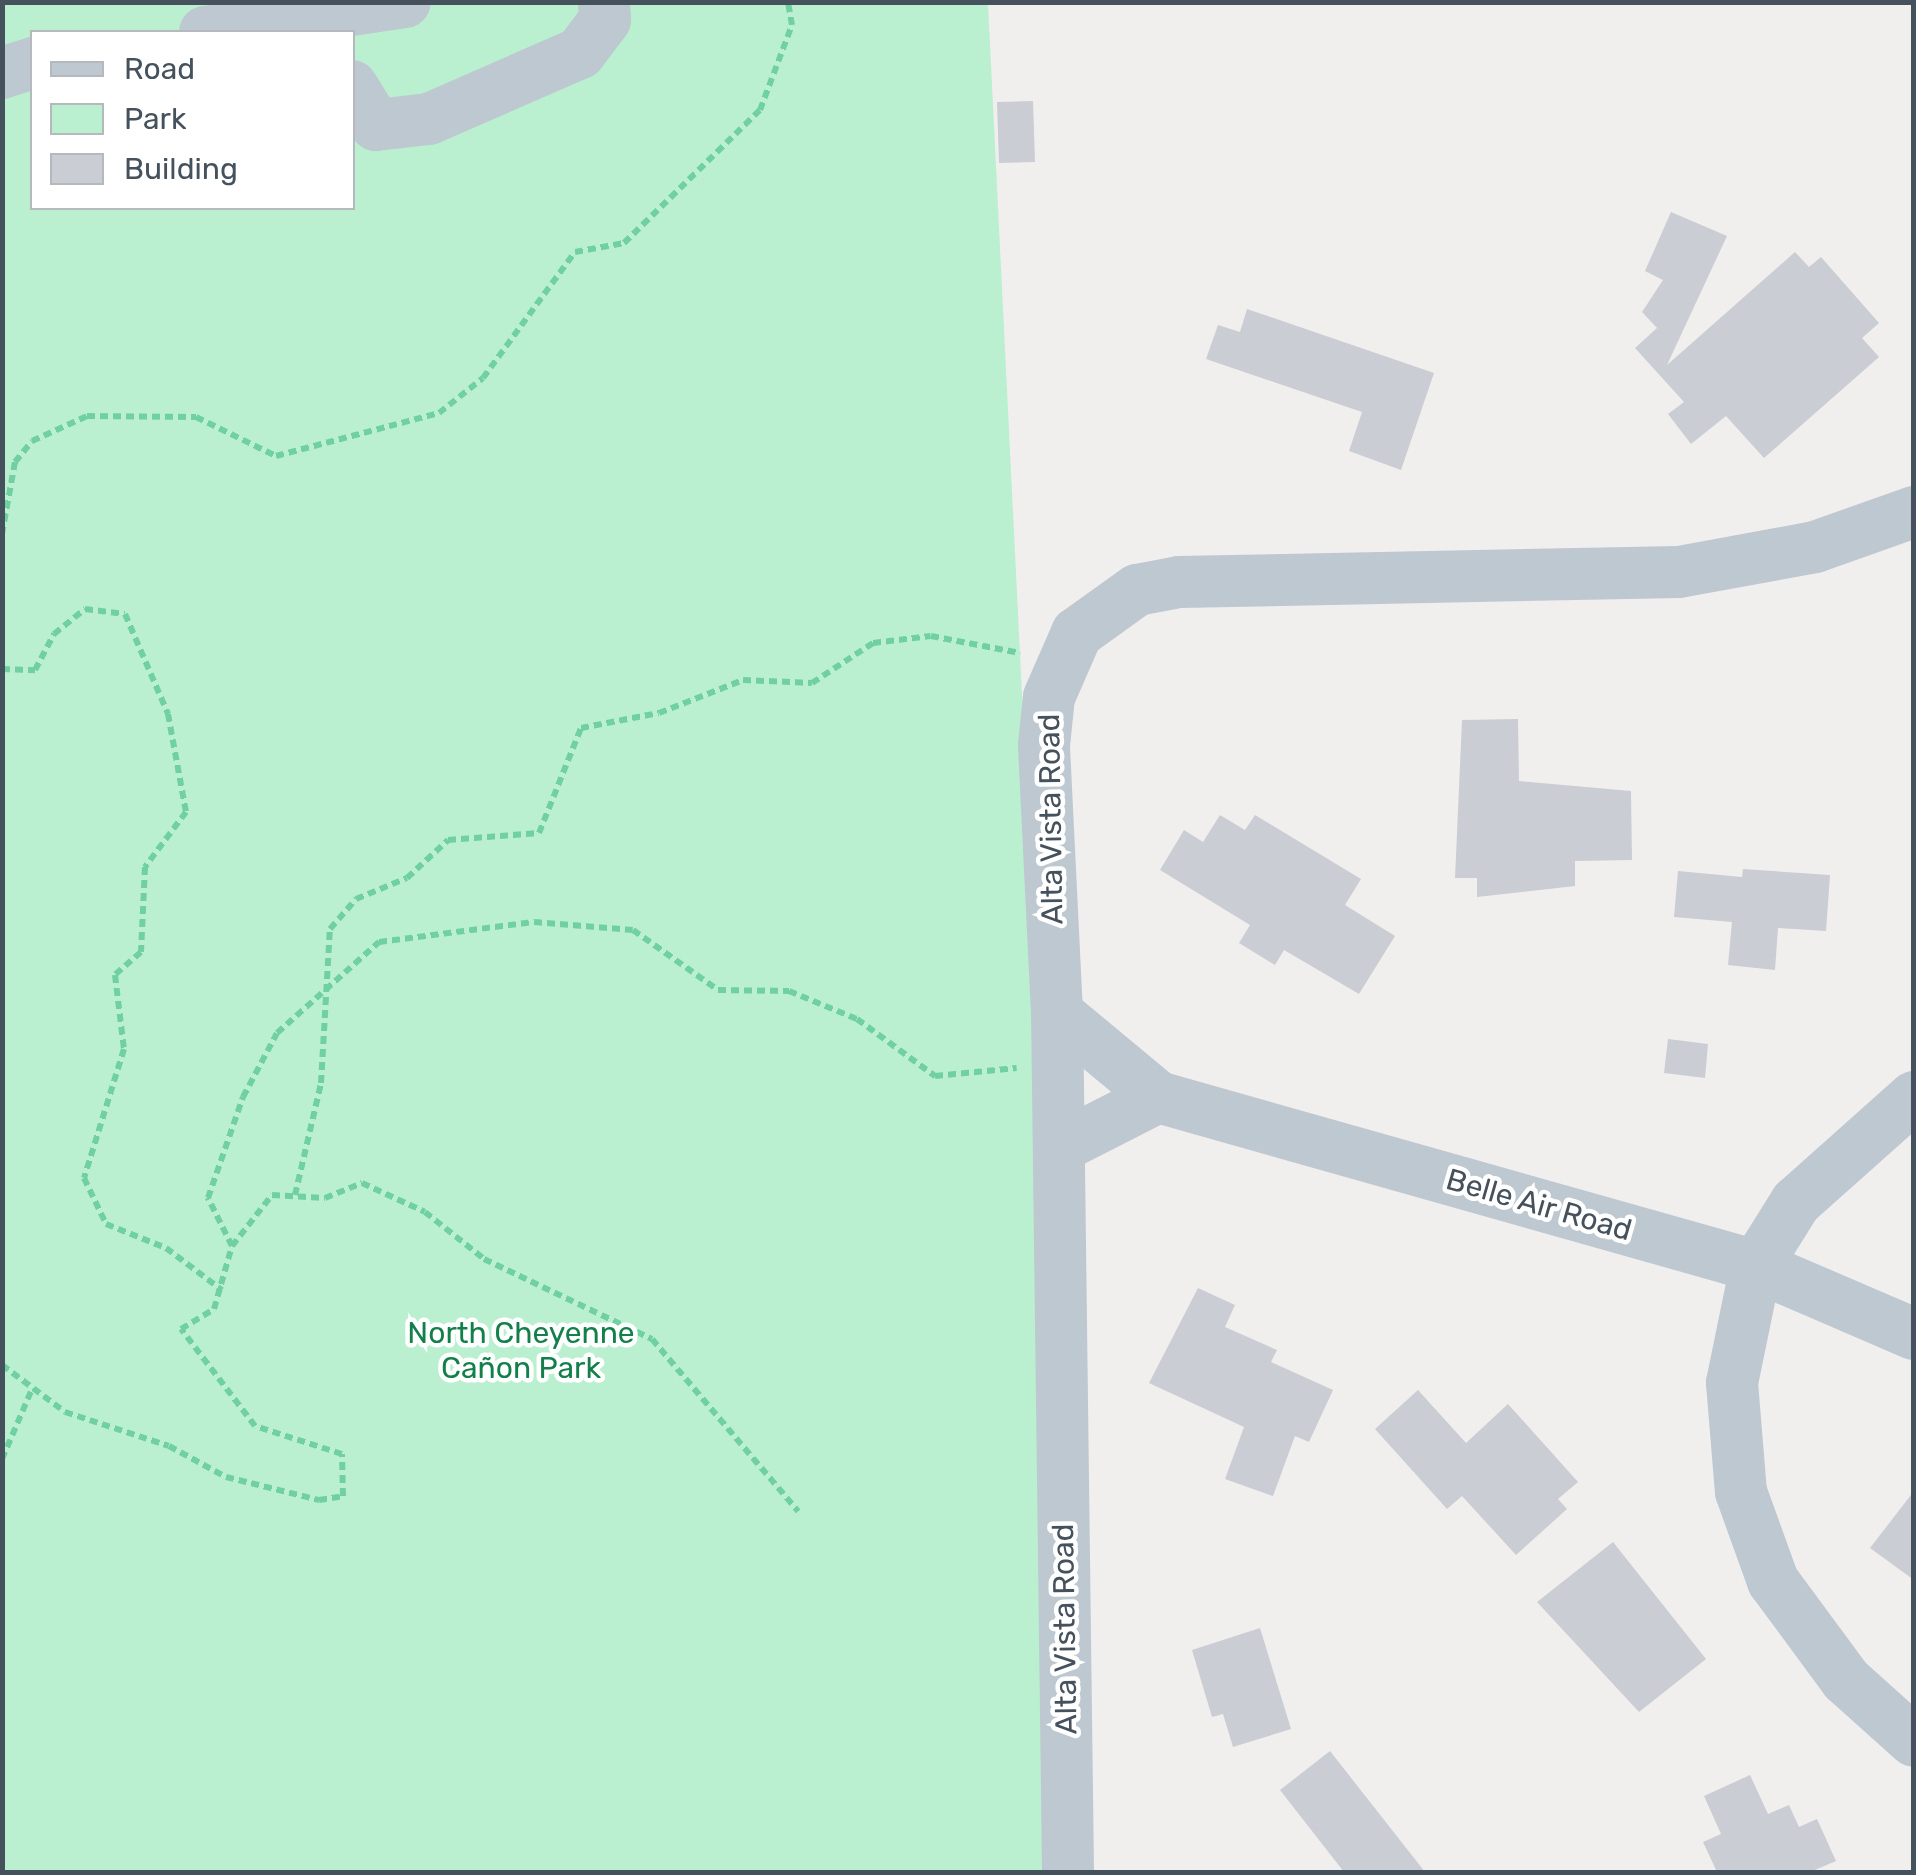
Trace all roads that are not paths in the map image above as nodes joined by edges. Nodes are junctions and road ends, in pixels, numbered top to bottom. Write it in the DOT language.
graph roads {
  1 [pos="405,2"];
  2 [pos="604,2"];
  3 [pos="343,22"];
  4 [pos="233,30"];
  5 [pos="30,64"];
  6 [pos="2,73"];
  7 [pos="355,91"];
  8 [pos="1914,512"];
  9 [pos="1057,1013"];
  10 [pos="1158,1097"];
  11 [pos="1914,1097"];
  12 [pos="1060,1148"];
  13 [pos="1756,1266"];
  14 [pos="1914,1334"];
  15 [pos="1914,1742"];
  16 [pos="1068,1872"];
  1 -- 3 [label="street"];
  2 -- 7 [label="street"];
  3 -- 4 [label="street"];
  5 -- 6 [label="street"];
  8 -- 9 [label="street, Alta Vista Road"];
  9 -- 10 [label="street, Belle Air Road"];
  9 -- 12 [label="street, Alta Vista Road"];
  10 -- 12 [label="street"];
  10 -- 13 [label="street, Belle Air Road"];
  11 -- 13 [label="street"];
  12 -- 16 [label="street, Alta Vista Road"];
  13 -- 14 [label="street, Belle Air Road"];
  13 -- 15 [label="street"];
}
